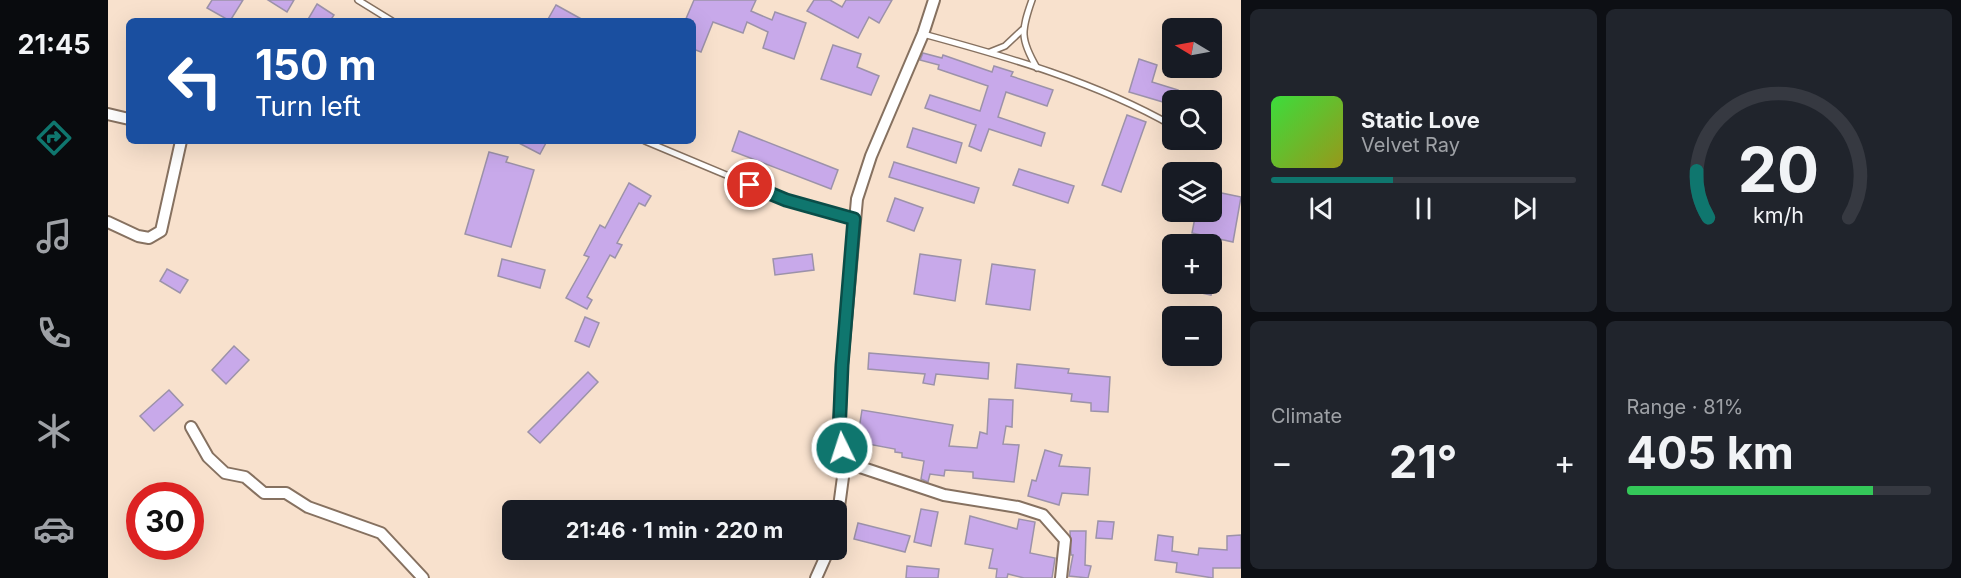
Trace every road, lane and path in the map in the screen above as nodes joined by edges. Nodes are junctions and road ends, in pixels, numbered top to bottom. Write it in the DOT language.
graph roads {
  1 [pos="358,0"];
  2 [pos="934,0"];
  3 [pos="1032,0"];
  4 [pos="387,18"];
  5 [pos="1022,30"];
  6 [pos="923,34"];
  7 [pos="990,52"];
  8 [pos="1037,68"];
  9 [pos="108,114"];
  10 [pos="126,118"];
  11 [pos="1162,120"];
  12 [pos="180,144"];
  13 [pos="652,144"];
  14 [pos="854,219"];
  15 [pos="108,222"];
  16 [pos="191,427"];
  17 [pos="845,462"];
  18 [pos="840,500"];
  19 [pos="824,560"];
  20 [pos="423,578"];
  21 [pos="816,578"];
  22 [pos="1061,578"];
  1 -- 4 [label="lane"];
  2 -- 6 [label="street"];
  3 -- 5 [label="lane"];
  5 -- 7 [label="lane"];
  5 -- 8 [label="lane"];
  6 -- 7 [label="lane"];
  6 -- 14 [label="street"];
  7 -- 8 [label="lane"];
  8 -- 11 [label="lane"];
  9 -- 10 [label="street"];
  12 -- 15 [label="street"];
  13 -- 14 [label="lane"];
  14 -- 17 [label="street"];
  16 -- 20 [label="street"];
  17 -- 18 [label="street"];
  17 -- 22 [label="street"];
  19 -- 21 [label="street"];
}
